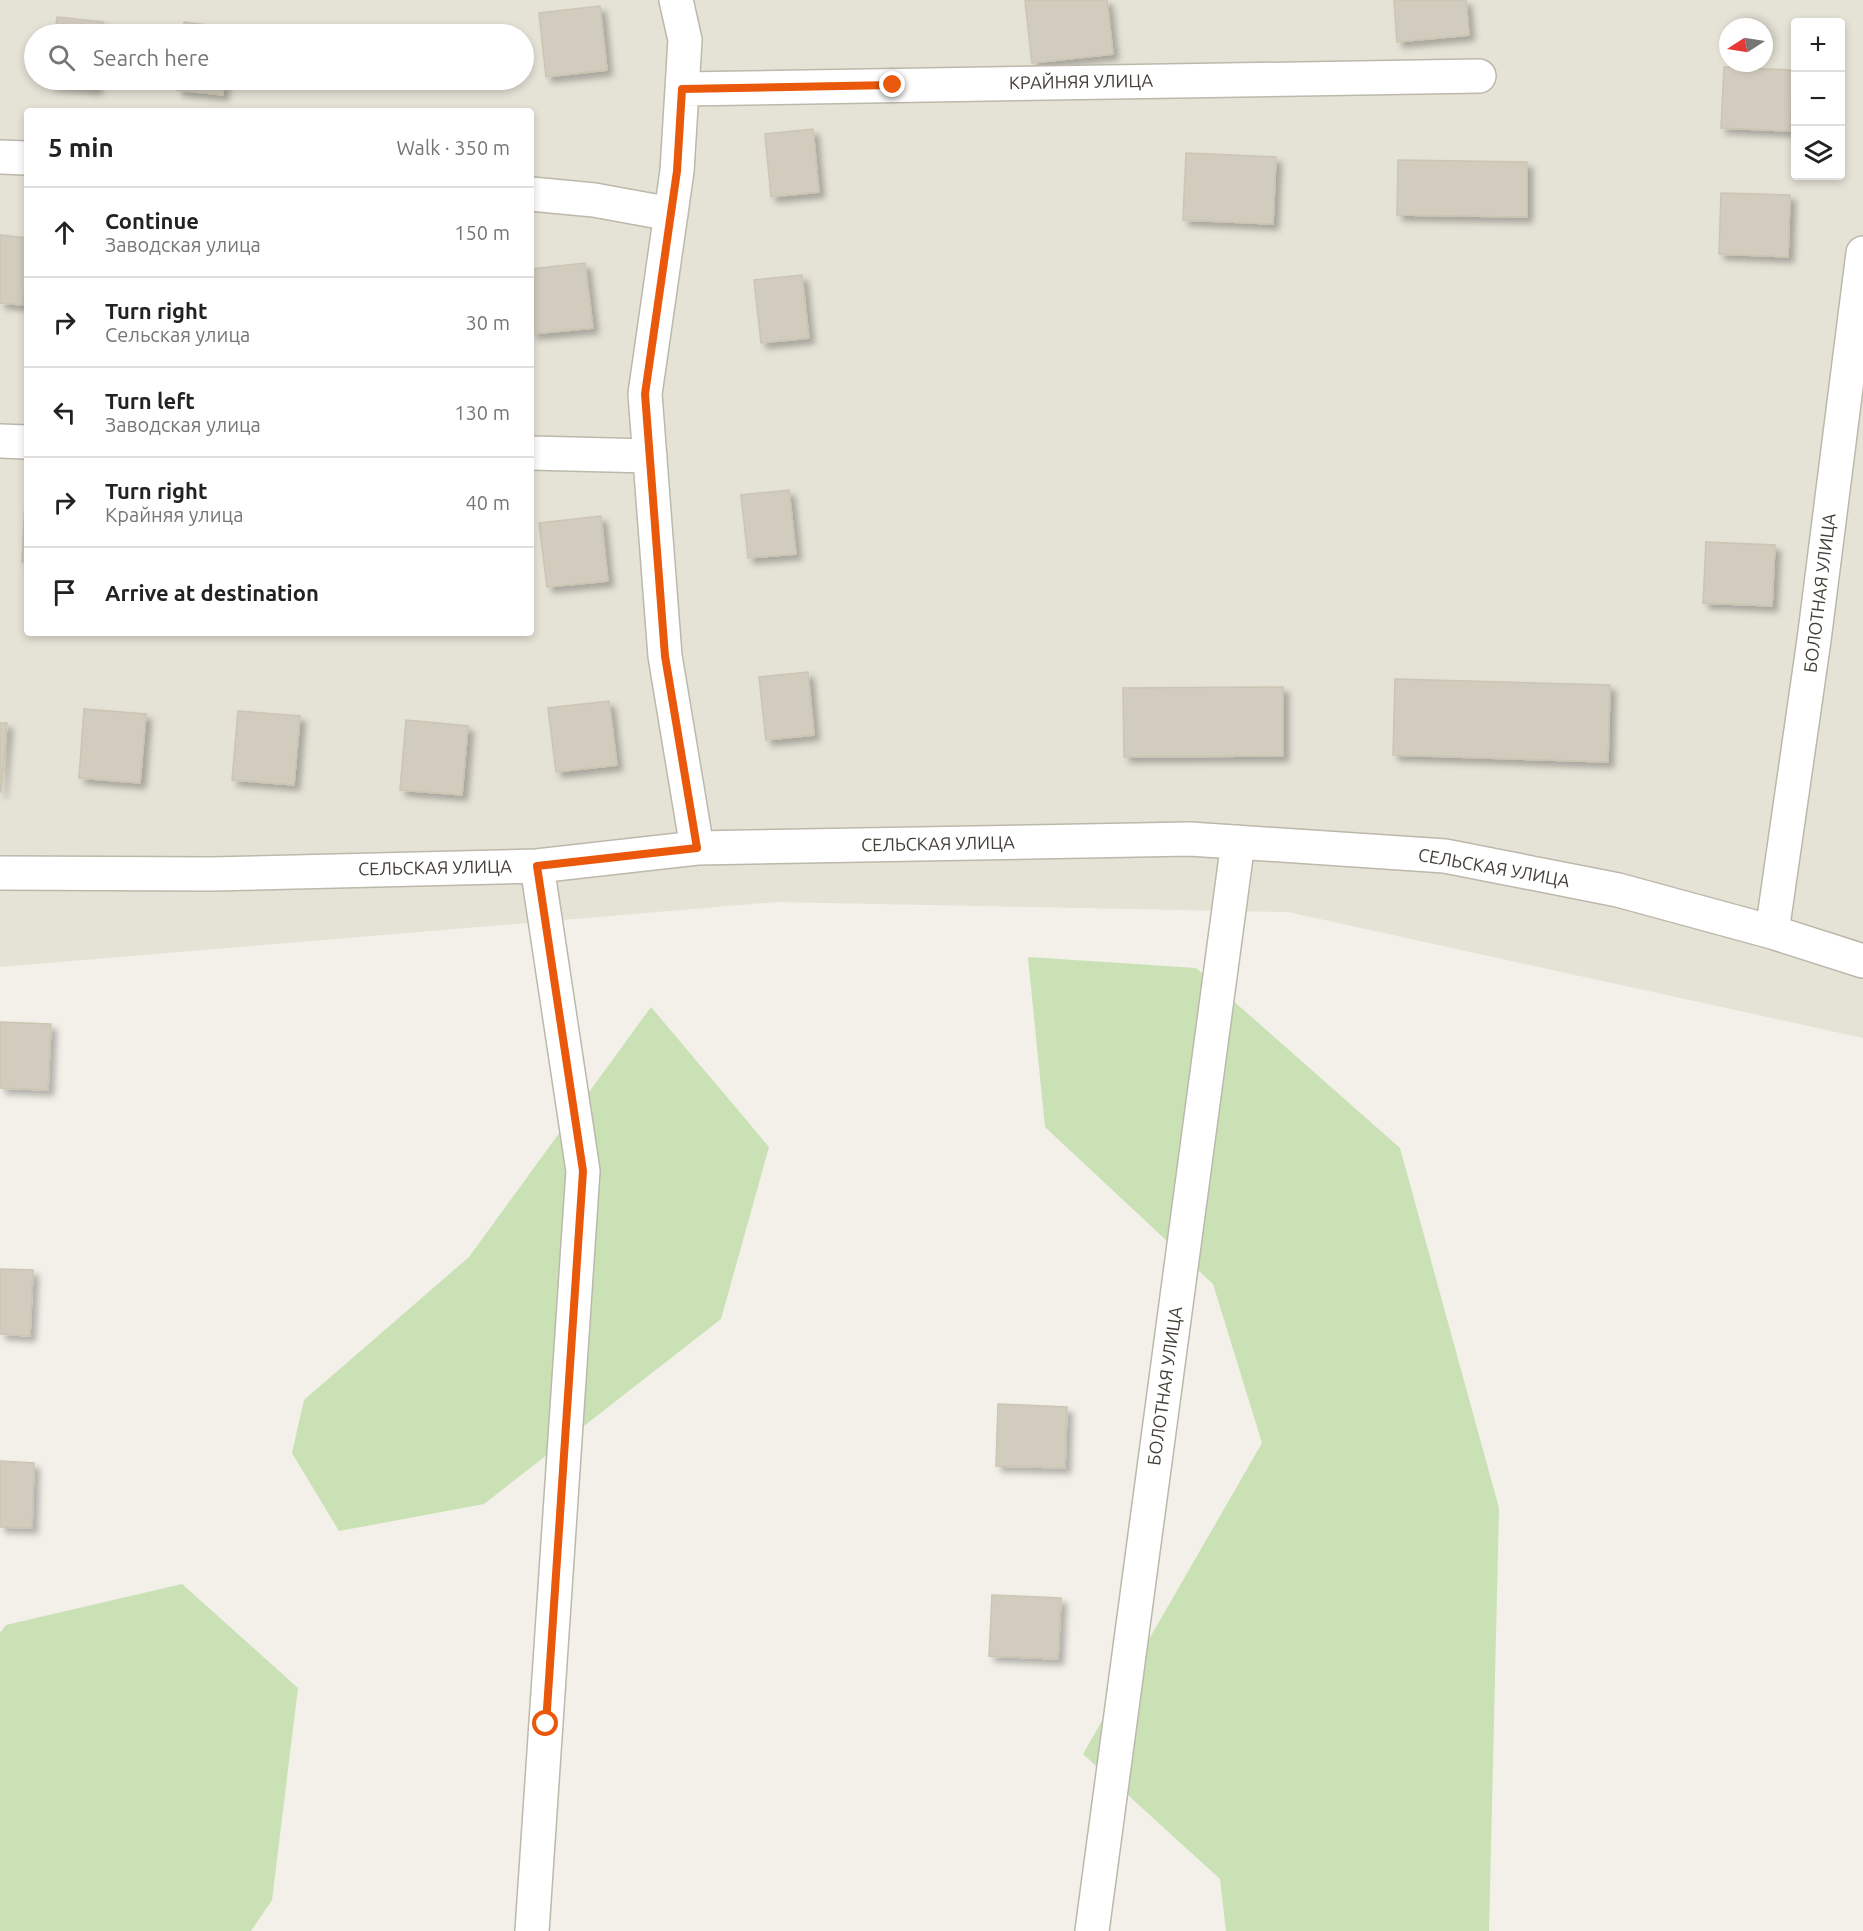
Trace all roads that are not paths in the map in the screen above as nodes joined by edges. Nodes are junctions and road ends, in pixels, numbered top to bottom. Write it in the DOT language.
graph roads {
  1 [pos="676,0"];
  2 [pos="1479,76"];
  3 [pos="682,89"];
  4 [pos="0,157"];
  5 [pos="24,158"];
  6 [pos="534,194"];
  7 [pos="671,214"];
  8 [pos="1863,253"];
  9 [pos="0,441"];
  10 [pos="24,442"];
  11 [pos="534,453"];
  12 [pos="650,456"];
  13 [pos="1238,842"];
  14 [pos="697,848"];
  15 [pos="537,866"];
  16 [pos="0,873"];
  17 [pos="1772,932"];
  18 [pos="1863,961"];
  19 [pos="532,1931"];
  20 [pos="1092,1931"];
  1 -- 3 [label="street"];
  2 -- 3 [label="street, КРАЙНЯЯ УЛИЦА"];
  3 -- 7 [label="street"];
  4 -- 5 [label="street"];
  6 -- 7 [label="street"];
  7 -- 12 [label="street"];
  8 -- 17 [label="street, БОЛОТНАЯ УЛИЦА"];
  9 -- 10 [label="street"];
  11 -- 12 [label="street"];
  12 -- 14 [label="street"];
  13 -- 14 [label="street, СЕЛЬСКАЯ УЛИЦА"];
  13 -- 17 [label="street, СЕЛЬСКАЯ УЛИЦА"];
  13 -- 20 [label="street, БОЛОТНАЯ УЛИЦА"];
  14 -- 15 [label="street, СЕЛЬСКАЯ УЛИЦА"];
  15 -- 16 [label="street, СЕЛЬСКАЯ УЛИЦА"];
  15 -- 19 [label="street"];
  17 -- 18 [label="street, СЕЛЬСКАЯ УЛИЦА"];
}
